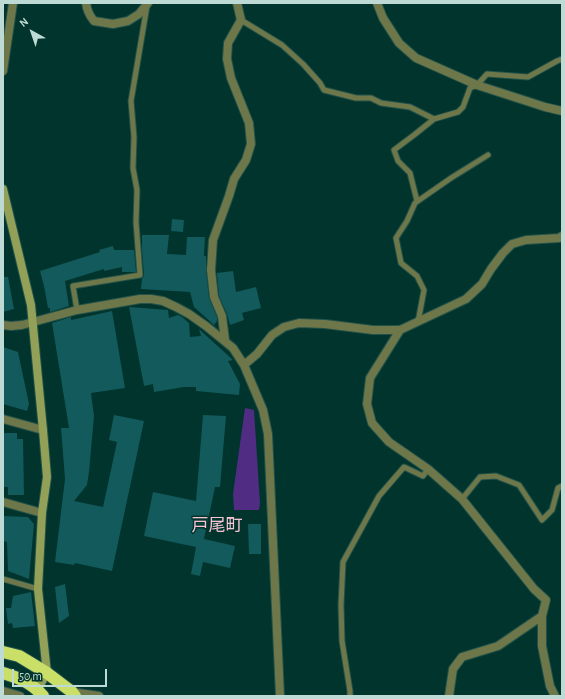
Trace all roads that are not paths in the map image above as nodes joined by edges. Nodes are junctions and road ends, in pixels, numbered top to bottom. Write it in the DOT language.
graph roads {
  1 [pos="13,3"];
  2 [pos="86,3"];
  3 [pos="148,3"];
  4 [pos="237,3"];
  5 [pos="377,3"];
  6 [pos="241,20"];
  7 [pos="562,59"];
  8 [pos="3,71"];
  9 [pos="477,85"];
  10 [pos="562,111"];
  11 [pos="434,118"];
  12 [pos="488,155"];
  13 [pos="3,189"];
  14 [pos="417,201"];
  15 [pos="562,236"];
  16 [pos="77,310"];
  17 [pos="32,322"];
  18 [pos="418,322"];
  19 [pos="3,325"];
  20 [pos="400,330"];
  21 [pos="225,340"];
  22 [pos="244,365"];
  23 [pos="3,419"];
  24 [pos="44,430"];
  25 [pos="428,469"];
  26 [pos="562,486"];
  27 [pos="462,499"];
  28 [pos="3,502"];
  29 [pos="42,513"];
  30 [pos="3,579"];
  31 [pos="38,589"];
  32 [pos="542,616"];
  33 [pos="3,652"];
  34 [pos="47,673"];
  35 [pos="3,674"];
  36 [pos="3,691"];
  37 [pos="40,693"];
  38 [pos="72,695"];
  39 [pos="20,696"];
  40 [pos="99,696"];
  41 [pos="280,696"];
  42 [pos="350,696"];
  43 [pos="449,696"];
  44 [pos="555,696"];
  1 -- 8 [label="street"];
  2 -- 3 [label="street"];
  3 -- 16 [label="lane"];
  4 -- 6 [label="street"];
  5 -- 9 [label="street"];
  6 -- 11 [label="lane"];
  6 -- 21 [label="street"];
  7 -- 9 [label="lane"];
  9 -- 10 [label="street"];
  9 -- 11 [label="lane"];
  11 -- 14 [label="lane"];
  12 -- 14 [label="lane"];
  13 -- 17 [label="street"];
  14 -- 18 [label="lane"];
  15 -- 18 [label="street"];
  16 -- 17 [label="street"];
  16 -- 21 [label="street"];
  17 -- 19 [label="street"];
  17 -- 24 [label="street"];
  18 -- 20 [label="street"];
  20 -- 22 [label="street"];
  20 -- 25 [label="street"];
  21 -- 22 [label="street"];
  22 -- 41 [label="street"];
  23 -- 24 [label="street"];
  24 -- 29 [label="street"];
  25 -- 27 [label="street"];
  25 -- 42 [label="lane"];
  26 -- 27 [label="lane"];
  27 -- 32 [label="street"];
  28 -- 29 [label="street"];
  29 -- 31 [label="street"];
  30 -- 31 [label="lane"];
  31 -- 34 [label="street"];
  32 -- 43 [label="street"];
  32 -- 44 [label="street"];
  33 -- 34 [label="highway"];
  34 -- 37 [label="street"];
  34 -- 38 [label="highway"];
  35 -- 37 [label="highway"];
  36 -- 39 [label="street"];
  38 -- 40 [label="street"];
}
